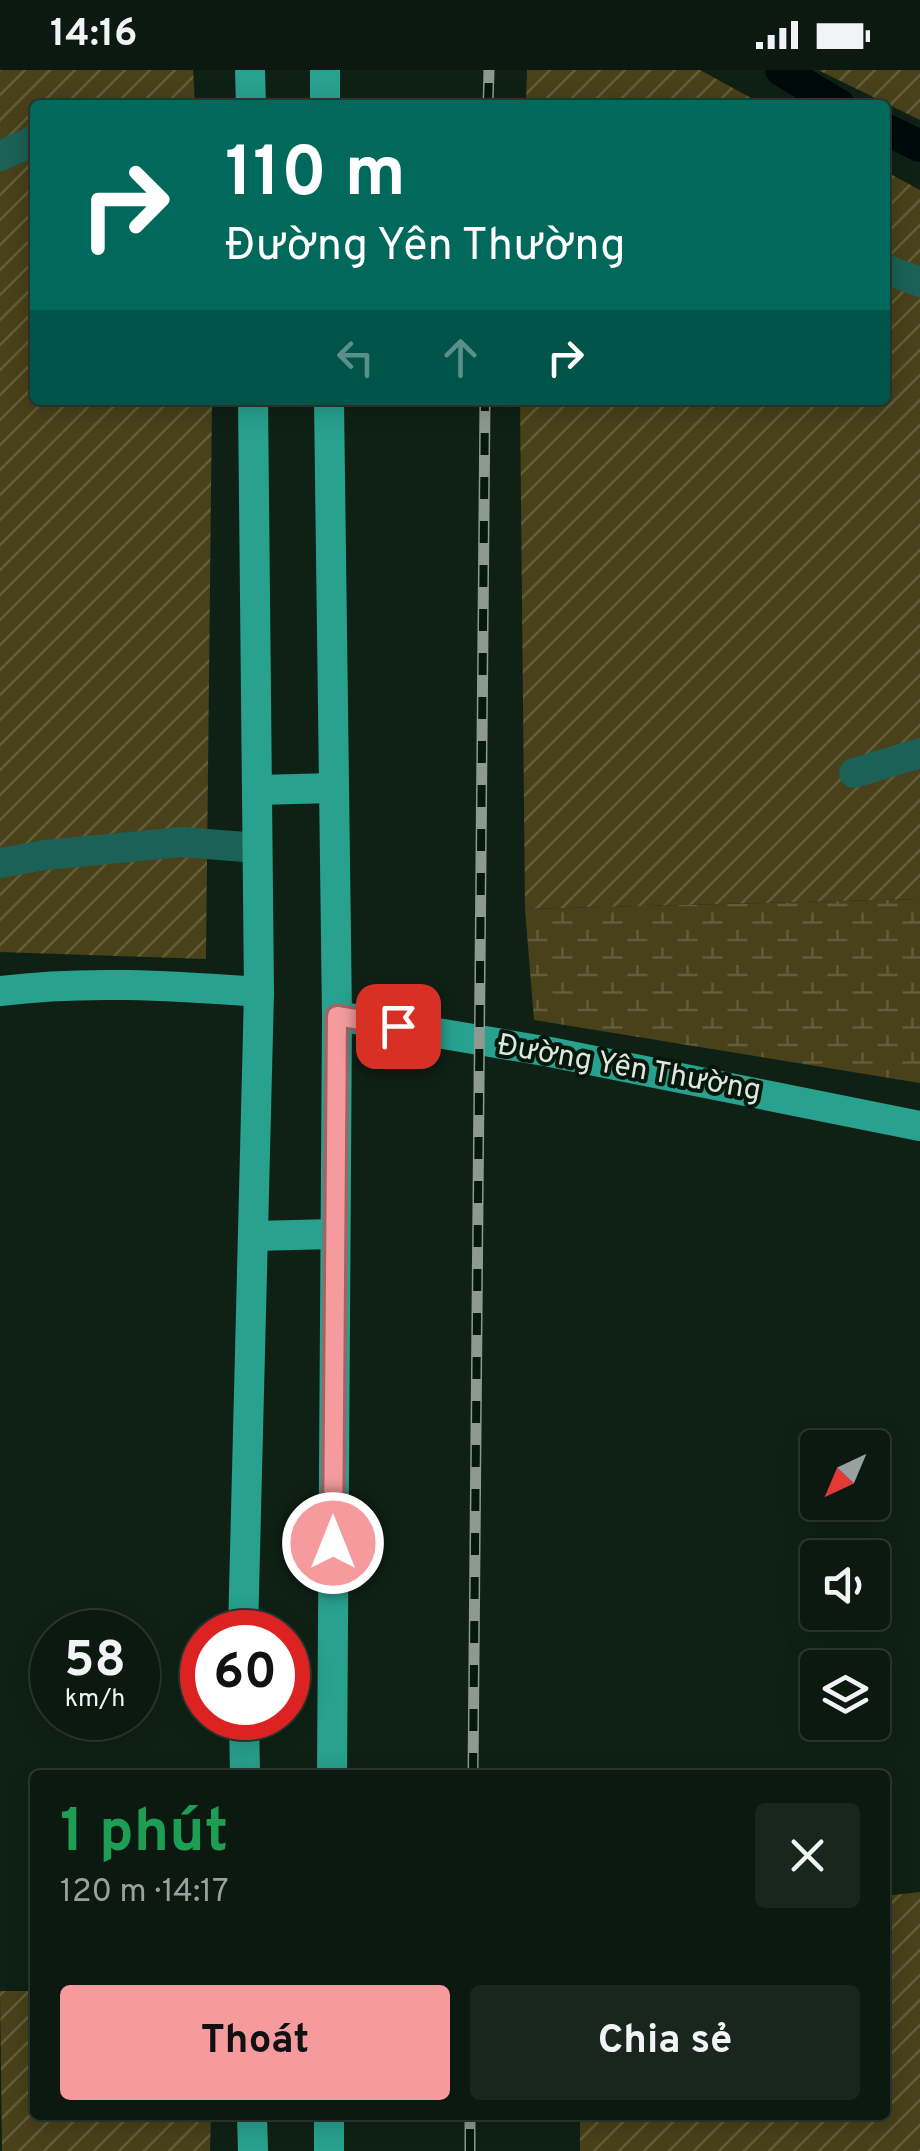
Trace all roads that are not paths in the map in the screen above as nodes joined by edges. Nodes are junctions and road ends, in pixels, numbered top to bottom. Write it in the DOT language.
graph roads {
  1 [pos="250,70"];
  2 [pos="325,70"];
  3 [pos="251,100"];
  4 [pos="325,100"];
  5 [pos="30,142"];
  6 [pos="0,156"];
  7 [pos="890,272"];
  8 [pos="920,282"];
  9 [pos="253,405"];
  10 [pos="329,405"];
  11 [pos="920,753"];
  12 [pos="854,772"];
  13 [pos="334,788"];
  14 [pos="257,790"];
  15 [pos="257,848"];
  16 [pos="0,863"];
  17 [pos="0,991"];
  18 [pos="259,992"];
  19 [pos="337,1016"];
  20 [pos="920,1126"];
  21 [pos="335,1234"];
  22 [pos="253,1236"];
  23 [pos="244,1610"];
  24 [pos="244,1740"];
  25 [pos="245,1770"];
  26 [pos="332,1770"];
  27 [pos="252,2120"];
  28 [pos="330,2120"];
  29 [pos="253,2151"];
  30 [pos="329,2151"];
  1 -- 3 [label="main road"];
  2 -- 4 [label="main road"];
  5 -- 6 [label="street"];
  7 -- 8 [label="street"];
  9 -- 14 [label="main road"];
  10 -- 13 [label="main road"];
  11 -- 12 [label="street"];
  13 -- 14 [label="main road"];
  13 -- 19 [label="main road"];
  14 -- 15 [label="main road"];
  15 -- 16 [label="street"];
  15 -- 18 [label="main road"];
  17 -- 18 [label="main road"];
  18 -- 22 [label="main road"];
  19 -- 20 [label="main road, Đường Yên Thường"];
  19 -- 21 [label="main road"];
  21 -- 22 [label="main road"];
  21 -- 26 [label="main road"];
  22 -- 23 [label="main road"];
  24 -- 25 [label="main road"];
  27 -- 29 [label="main road"];
  28 -- 30 [label="main road"];
}
